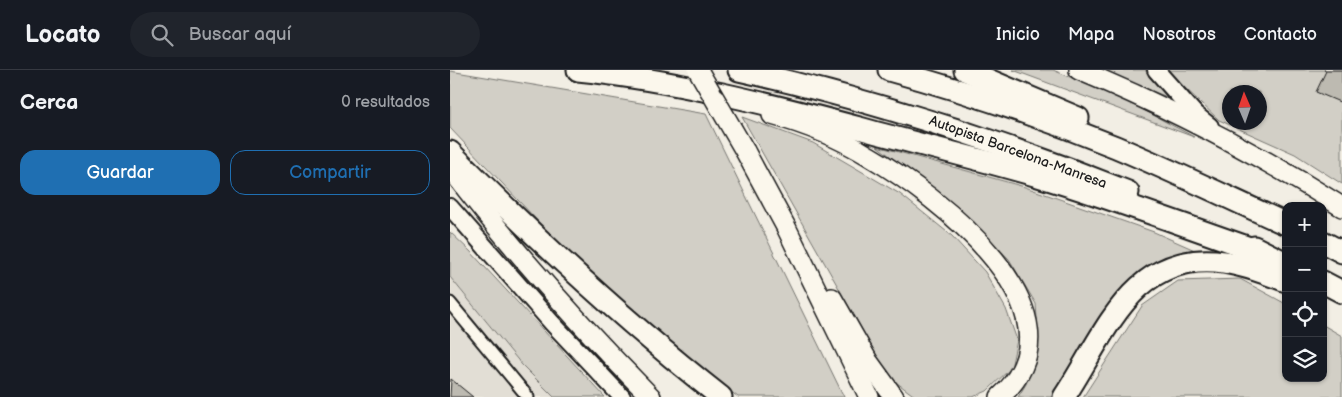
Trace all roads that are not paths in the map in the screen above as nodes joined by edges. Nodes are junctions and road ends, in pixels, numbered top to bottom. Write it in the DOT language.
graph roads {
  1 [pos="578,70"];
  2 [pos="698,70"];
  3 [pos="739,70"];
  4 [pos="889,70"];
  5 [pos="965,70"];
  6 [pos="1079,70"];
  7 [pos="1156,70"];
  8 [pos="1248,150"];
  9 [pos="450,152"];
  10 [pos="450,168"];
  11 [pos="450,207"];
  12 [pos="1342,207"];
  13 [pos="1282,221"];
  14 [pos="1282,221"];
  15 [pos="786,228"];
  16 [pos="1327,244"];
  17 [pos="1342,252"];
  18 [pos="1267,254"];
  19 [pos="1282,261"];
  20 [pos="1282,280"];
  21 [pos="1327,284"];
  22 [pos="1342,292"];
  23 [pos="1327,295"];
  24 [pos="1342,301"];
  25 [pos="450,303"];
  26 [pos="528,397"];
  27 [pos="622,397"];
  28 [pos="651,397"];
  29 [pos="721,397"];
  30 [pos="869,397"];
  31 [pos="894,397"];
  32 [pos="1000,397"];
  33 [pos="1064,397"];
  1 -- 18 [label="highway"];
  1 -- 32 [label="main road"];
  2 -- 15 [label="main road, bridge"];
  3 -- 18 [label="highway, Autopista Barcelona-Manresa"];
  4 -- 13 [label="highway"];
  5 -- 14 [label="highway"];
  6 -- 8 [label="main road"];
  7 -- 8 [label="main road"];
  8 -- 12 [label="main road"];
  9 -- 29 [label="highway"];
  10 -- 28 [label="main road"];
  11 -- 27 [label="main road"];
  15 -- 30 [label="main road"];
  15 -- 31 [label="main road"];
  16 -- 17 [label="highway"];
  18 -- 19 [label="highway, Autopista Barcelona-Manresa"];
  20 -- 33 [label="highway"];
  21 -- 22 [label="highway"];
  23 -- 24 [label="highway"];
  25 -- 26 [label="street"];
}
